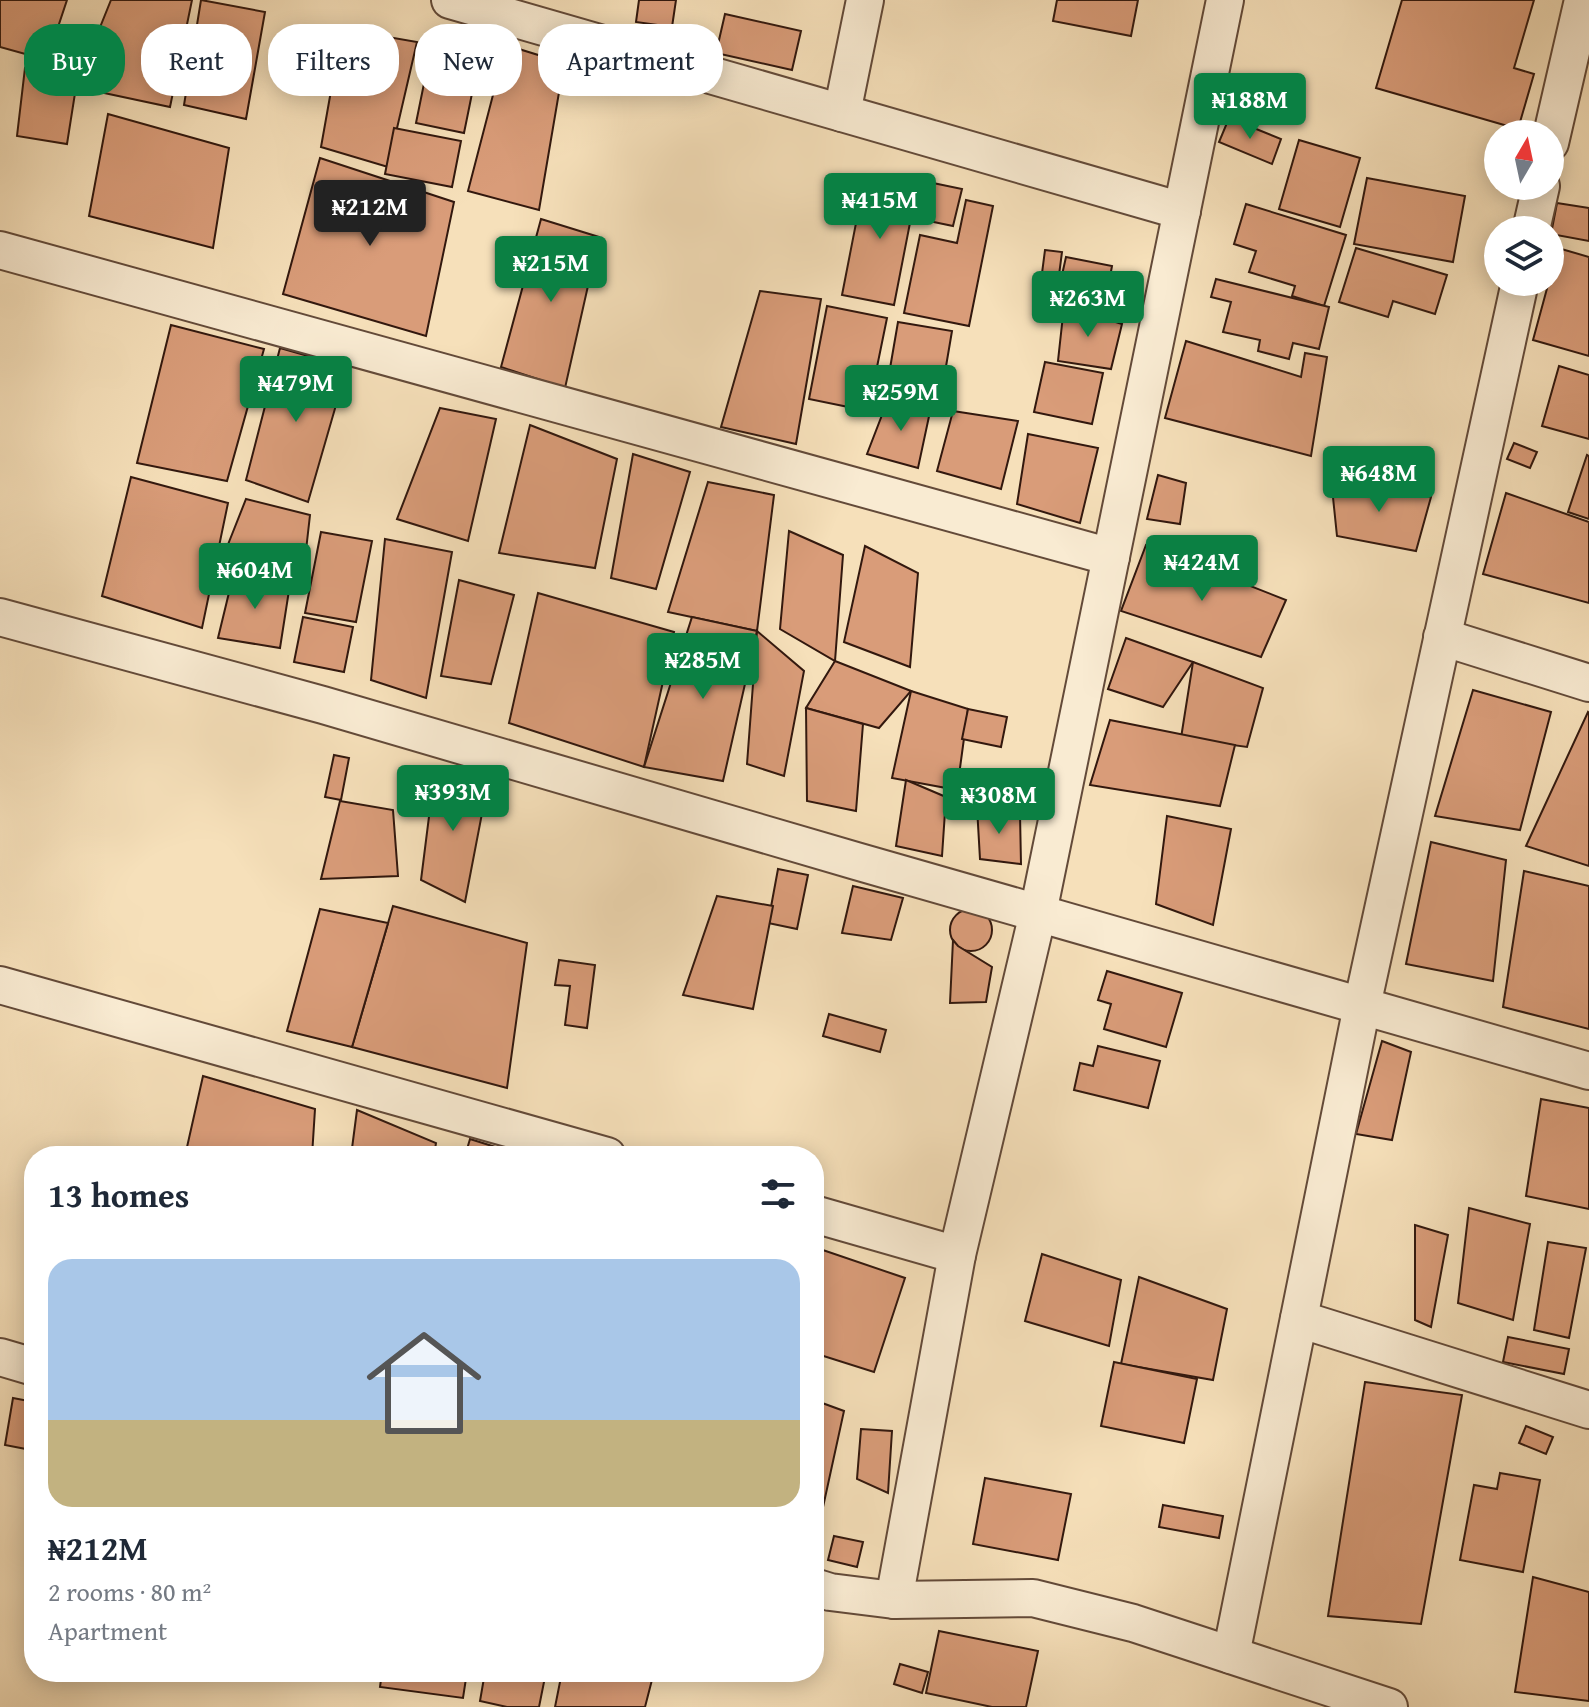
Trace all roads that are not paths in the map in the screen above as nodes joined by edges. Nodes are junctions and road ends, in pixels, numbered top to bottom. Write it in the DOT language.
graph roads {
  1 [pos="450,0"];
  2 [pos="865,0"];
  3 [pos="1225,0"];
  4 [pos="1583,0"];
  5 [pos="502,7"];
  6 [pos="842,113"];
  7 [pos="1555,120"];
  8 [pos="1182,211"];
  9 [pos="0,250"];
  10 [pos="1517,296"];
  11 [pos="1111,557"];
  12 [pos="0,617"];
  13 [pos="1442,637"];
  14 [pos="1589,683"];
  15 [pos="1038,913"];
  16 [pos="0,985"];
  17 [pos="1362,1006"];
  18 [pos="1589,1071"];
  19 [pos="572,1146"];
  20 [pos="824,1217"];
  21 [pos="957,1255"];
  22 [pos="1299,1319"];
  23 [pos="0,1357"];
  24 [pos="24,1364"];
  25 [pos="1589,1410"];
  26 [pos="824,1590"];
  27 [pos="894,1600"];
  28 [pos="1231,1655"];
  29 [pos="1389,1707"];
  1 -- 5 [label="street"];
  2 -- 6 [label="street"];
  3 -- 8 [label="street"];
  4 -- 7 [label="street"];
  5 -- 6 [label="street"];
  6 -- 8 [label="street"];
  8 -- 11 [label="street"];
  9 -- 11 [label="street"];
  10 -- 13 [label="street"];
  11 -- 15 [label="street"];
  12 -- 15 [label="street"];
  13 -- 14 [label="street"];
  13 -- 17 [label="street"];
  15 -- 17 [label="street"];
  15 -- 21 [label="street"];
  16 -- 19 [label="street"];
  17 -- 18 [label="street"];
  17 -- 22 [label="street"];
  20 -- 21 [label="street"];
  21 -- 27 [label="street"];
  22 -- 25 [label="street"];
  22 -- 28 [label="street"];
  23 -- 24 [label="street"];
  26 -- 27 [label="street"];
  27 -- 28 [label="street"];
  28 -- 29 [label="street"];
}
